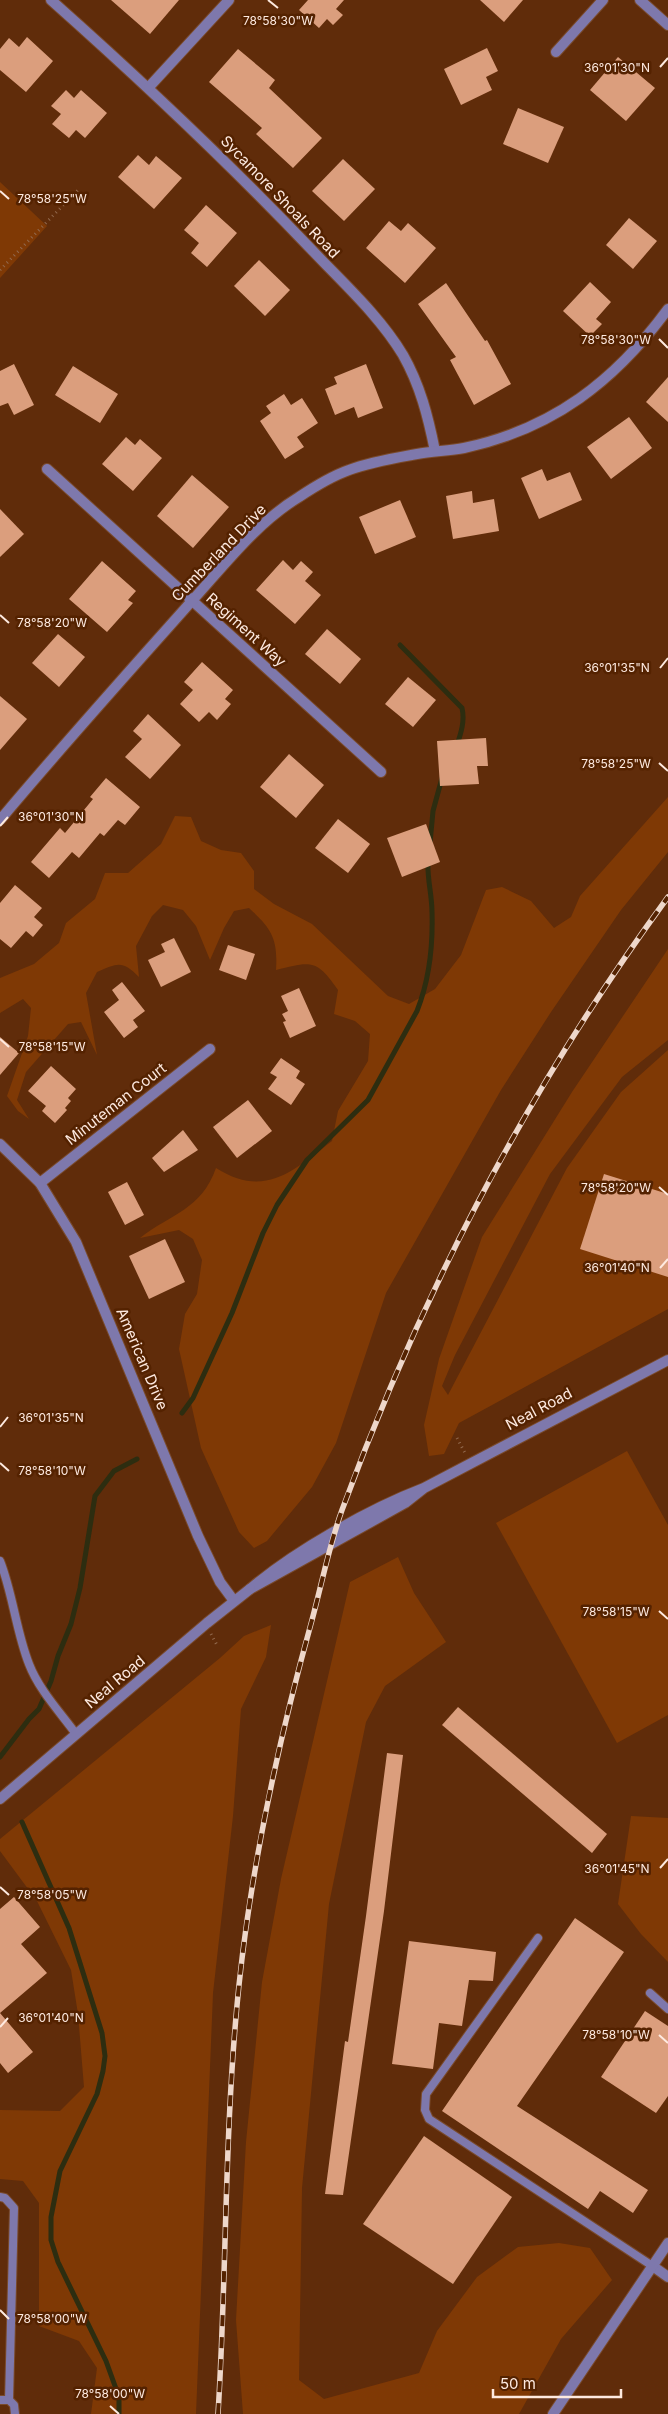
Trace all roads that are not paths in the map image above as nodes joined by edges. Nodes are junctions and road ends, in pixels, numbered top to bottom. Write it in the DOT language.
graph roads {
  1 [pos="51,0"];
  2 [pos="229,0"];
  3 [pos="604,0"];
  4 [pos="640,0"];
  5 [pos="668,25"];
  6 [pos="556,52"];
  7 [pos="149,87"];
  8 [pos="668,309"];
  9 [pos="435,451"];
  10 [pos="47,469"];
  11 [pos="192,601"];
  12 [pos="381,772"];
  13 [pos="0,820"];
  14 [pos="210,1049"];
  15 [pos="0,1144"];
  16 [pos="40,1183"];
  17 [pos="668,1360"];
  18 [pos="0,1561"];
  19 [pos="234,1600"];
  20 [pos="76,1734"];
  21 [pos="0,1799"];
  22 [pos="538,1938"];
  23 [pos="650,1993"];
  24 [pos="668,2009"];
  25 [pos="0,2197"];
  26 [pos="668,2243"];
  27 [pos="654,2267"];
  28 [pos="668,2277"];
  29 [pos="0,2400"];
  30 [pos="9,2400"];
  31 [pos="15,2414"];
  32 [pos="553,2414"];
  1 -- 7 [label="street, Sycamore Shoals Road"];
  2 -- 7 [label="street"];
  3 -- 6 [label="street"];
  4 -- 5 [label="street"];
  7 -- 9 [label="street, Sycamore Shoals Road"];
  8 -- 9 [label="street, Cumberland Drive"];
  9 -- 11 [label="street, Cumberland Drive"];
  10 -- 11 [label="street, Regiment Way"];
  11 -- 12 [label="street, Regiment Way"];
  11 -- 13 [label="street, Cumberland Drive"];
  14 -- 16 [label="street, Minuteman Court"];
  15 -- 16 [label="street, American Drive"];
  16 -- 19 [label="street, American Drive"];
  17 -- 19 [label="street, Neal Road"];
  18 -- 20 [label="lane"];
  19 -- 20 [label="street, Neal Road"];
  20 -- 21 [label="street, Neal Road"];
  22 -- 27 [label="lane"];
  23 -- 24 [label="lane"];
  25 -- 30 [label="lane"];
  26 -- 27 [label="street"];
  27 -- 28 [label="street"];
  27 -- 32 [label="street"];
  29 -- 30 [label="lane"];
  30 -- 31 [label="lane"];
}
